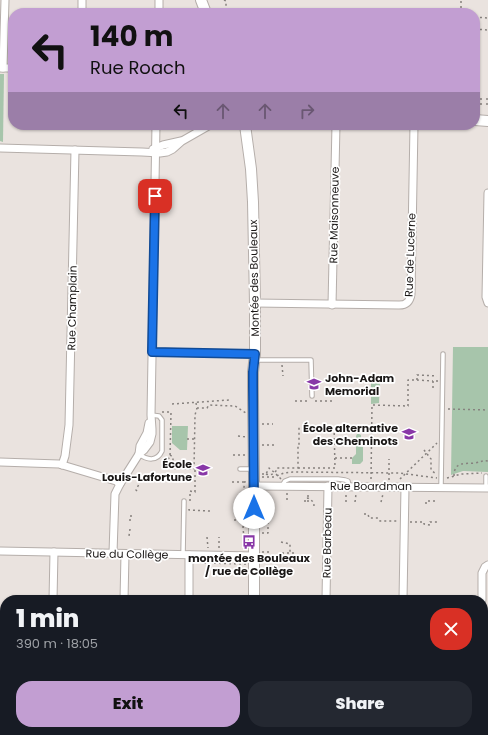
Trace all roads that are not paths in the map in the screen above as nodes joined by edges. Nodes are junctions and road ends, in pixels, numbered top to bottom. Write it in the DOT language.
graph roads {
  1 [pos="5,0"];
  2 [pos="1,68"];
  3 [pos="156,130"];
  4 [pos="201,130"];
  5 [pos="246,130"];
  6 [pos="336,130"];
  7 [pos="414,130"];
  8 [pos="0,148"];
  9 [pos="75,150"];
  10 [pos="156,150"];
  11 [pos="488,193"];
  12 [pos="255,303"];
  13 [pos="488,304"];
  14 [pos="332,305"];
  15 [pos="152,352"];
  16 [pos="443,354"];
  17 [pos="255,357"];
  18 [pos="312,396"];
  19 [pos="154,413"];
  20 [pos="139,454"];
  21 [pos="0,462"];
  22 [pos="62,465"];
  23 [pos="240,469"];
  24 [pos="257,471"];
  25 [pos="487,475"];
  26 [pos="249,483"];
  27 [pos="120,484"];
  28 [pos="283,485"];
  29 [pos="328,486"];
  30 [pos="405,487"];
  31 [pos="441,487"];
  32 [pos="487,488"];
  33 [pos="348,489"];
  34 [pos="184,501"];
  35 [pos="0,551"];
  36 [pos="54,552"];
  37 [pos="113,553"];
  38 [pos="125,554"];
  39 [pos="186,555"];
  40 [pos="254,558"];
  41 [pos="488,565"];
  42 [pos="53,595"];
  43 [pos="124,595"];
  44 [pos="189,595"];
  45 [pos="254,595"];
  46 [pos="326,595"];
  47 [pos="403,595"];
  48 [pos="482,595"];
  1 -- 2 [label="street"];
  3 -- 10 [label="street"];
  4 -- 10 [label="street"];
  5 -- 12 [label="street, Montée des Bouleaux"];
  6 -- 14 [label="street, Rue Maisonneuve"];
  7 -- 14 [label="street, Rue de Lucerne"];
  8 -- 9 [label="street"];
  9 -- 10 [label="street"];
  9 -- 22 [label="street, Rue Champlain"];
  10 -- 15 [label="street"];
  11 -- 13 [label="street"];
  12 -- 14 [label="street, Rue de Lucerne"];
  12 -- 17 [label="street, Montée des Bouleaux"];
  15 -- 17 [label="street"];
  15 -- 19 [label="street"];
  16 -- 31 [label="lane"];
  17 -- 18 [label="lane"];
  17 -- 24 [label="street, Montée des Bouleaux"];
  19 -- 20 [label="street"];
  19 -- 20 [label="lane"];
  20 -- 27 [label="street"];
  21 -- 22 [label="street"];
  22 -- 27 [label="street"];
  23 -- 24 [label="lane"];
  24 -- 26 [label="street, Montée des Bouleaux"];
  25 -- 32 [label="lane"];
  26 -- 28 [label="street, Rue Boardman"];
  26 -- 40 [label="street, Montée des Bouleaux"];
  27 -- 37 [label="street"];
  28 -- 29 [label="street, Rue Boardman"];
  28 -- 33 [label="lane"];
  29 -- 33 [label="street, Rue Boardman"];
  29 -- 46 [label="street, Rue Barbeau"];
  30 -- 31 [label="street, Rue Boardman"];
  30 -- 33 [label="street, Rue Boardman"];
  30 -- 47 [label="street"];
  31 -- 32 [label="street, Rue Boardman"];
  34 -- 39 [label="lane"];
  35 -- 36 [label="street, Rue du Collège"];
  36 -- 37 [label="street, Rue du Collège"];
  36 -- 42 [label="street"];
  37 -- 38 [label="street, Rue du Collège"];
  38 -- 39 [label="street, Rue du Collège"];
  38 -- 43 [label="street"];
  39 -- 40 [label="street, Rue du Collège"];
  39 -- 44 [label="street"];
  40 -- 45 [label="street, Montée des Bouleaux"];
  41 -- 48 [label="street"];
}
